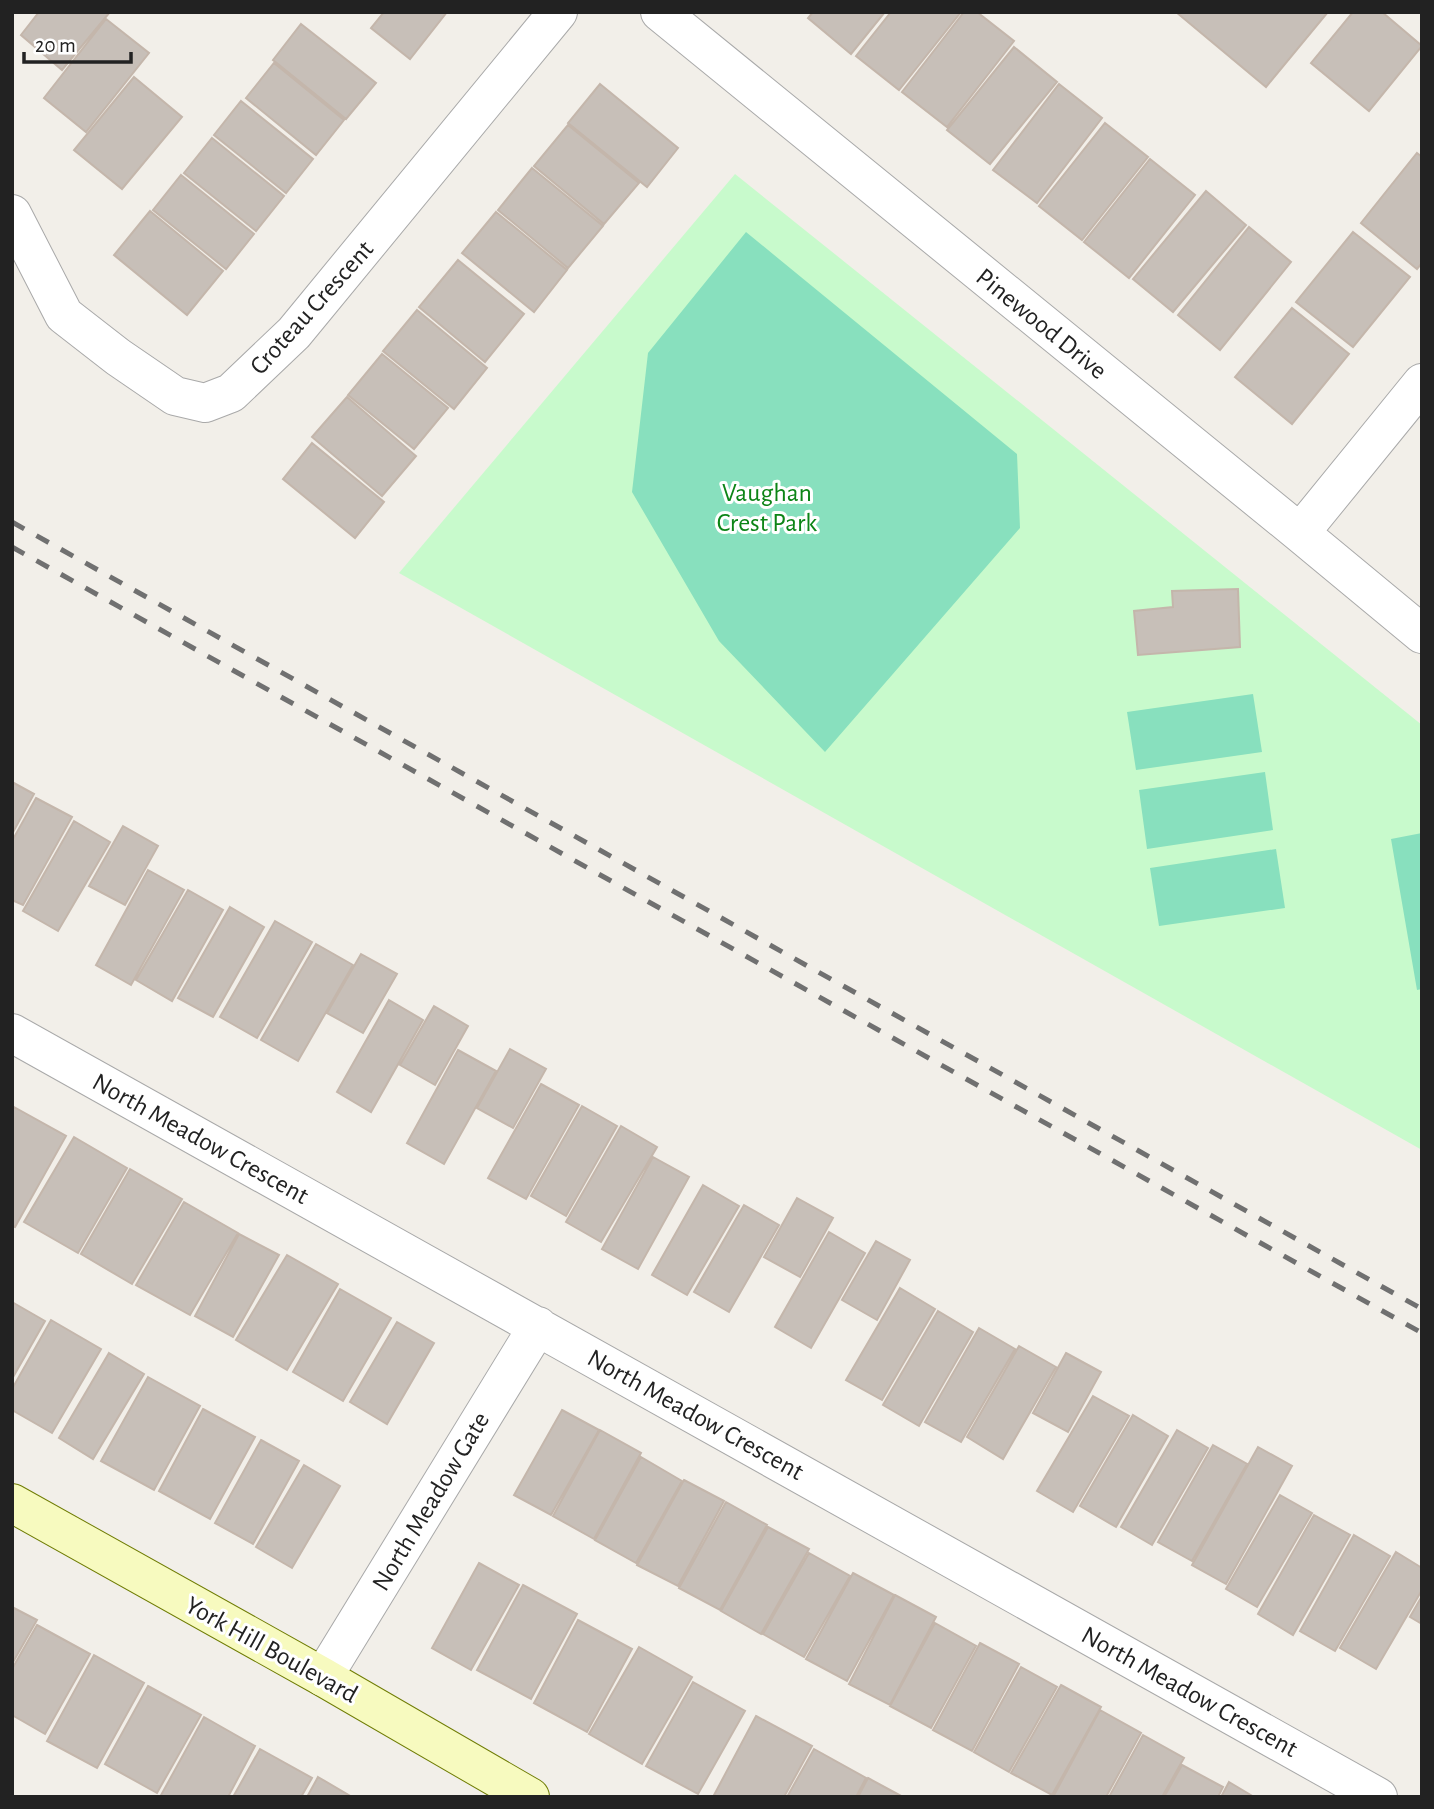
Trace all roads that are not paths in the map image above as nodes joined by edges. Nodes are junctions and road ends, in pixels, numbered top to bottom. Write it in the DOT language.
graph roads {
  1 [pos="558,12"];
  2 [pos="660,12"];
  3 [pos="12,214"];
  4 [pos="1422,383"];
  5 [pos="1300,533"];
  6 [pos="1422,634"];
  7 [pos="12,1033"];
  8 [pos="538,1325"];
  9 [pos="12,1503"];
  10 [pos="323,1676"];
  11 [pos="530,1797"];
  12 [pos="1378,1797"];
  1 -- 3 [label="street, Croteau Crescent"];
  2 -- 5 [label="street, Pinewood Drive"];
  4 -- 5 [label="street"];
  5 -- 6 [label="street, Pinewood Drive"];
  7 -- 8 [label="street, North Meadow Crescent"];
  8 -- 10 [label="street, North Meadow Gate"];
  8 -- 12 [label="street, North Meadow Crescent"];
  9 -- 10 [label="street, York Hill Boulevard"];
  10 -- 11 [label="street, York Hill Boulevard"];
}
